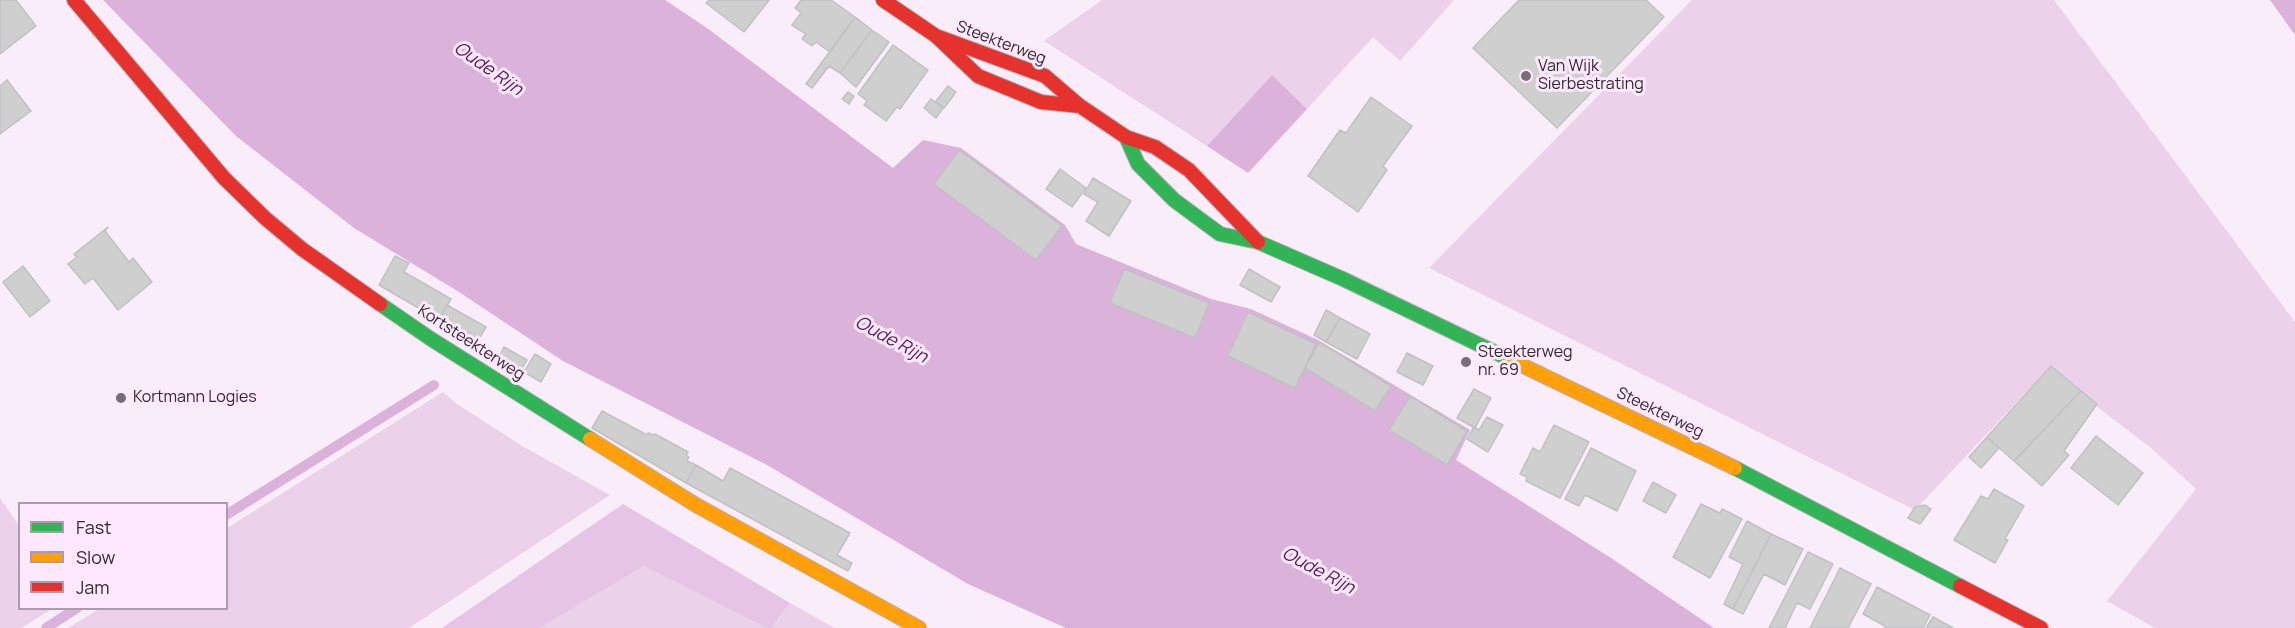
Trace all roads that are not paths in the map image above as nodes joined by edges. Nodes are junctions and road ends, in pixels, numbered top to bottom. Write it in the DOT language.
graph roads {
  1 [pos="74,0"];
  2 [pos="884,0"];
  3 [pos="936,36"];
  4 [pos="1080,106"];
  5 [pos="1126,137"];
  6 [pos="1258,242"];
  7 [pos="919,628"];
  8 [pos="2041,628"];
  1 -- 7 [label="main road, Kortsteekterweg"];
  2 -- 3 [label="main road, Steekterweg"];
  3 -- 4 [label="main road, Steekterweg"];
  3 -- 4 [label="main road, Steekterweg"];
  4 -- 5 [label="main road, Steekterweg"];
  5 -- 6 [label="main road, Steekterweg"];
  5 -- 6 [label="main road, Steekterweg"];
  6 -- 8 [label="main road, Steekterweg"];
}
